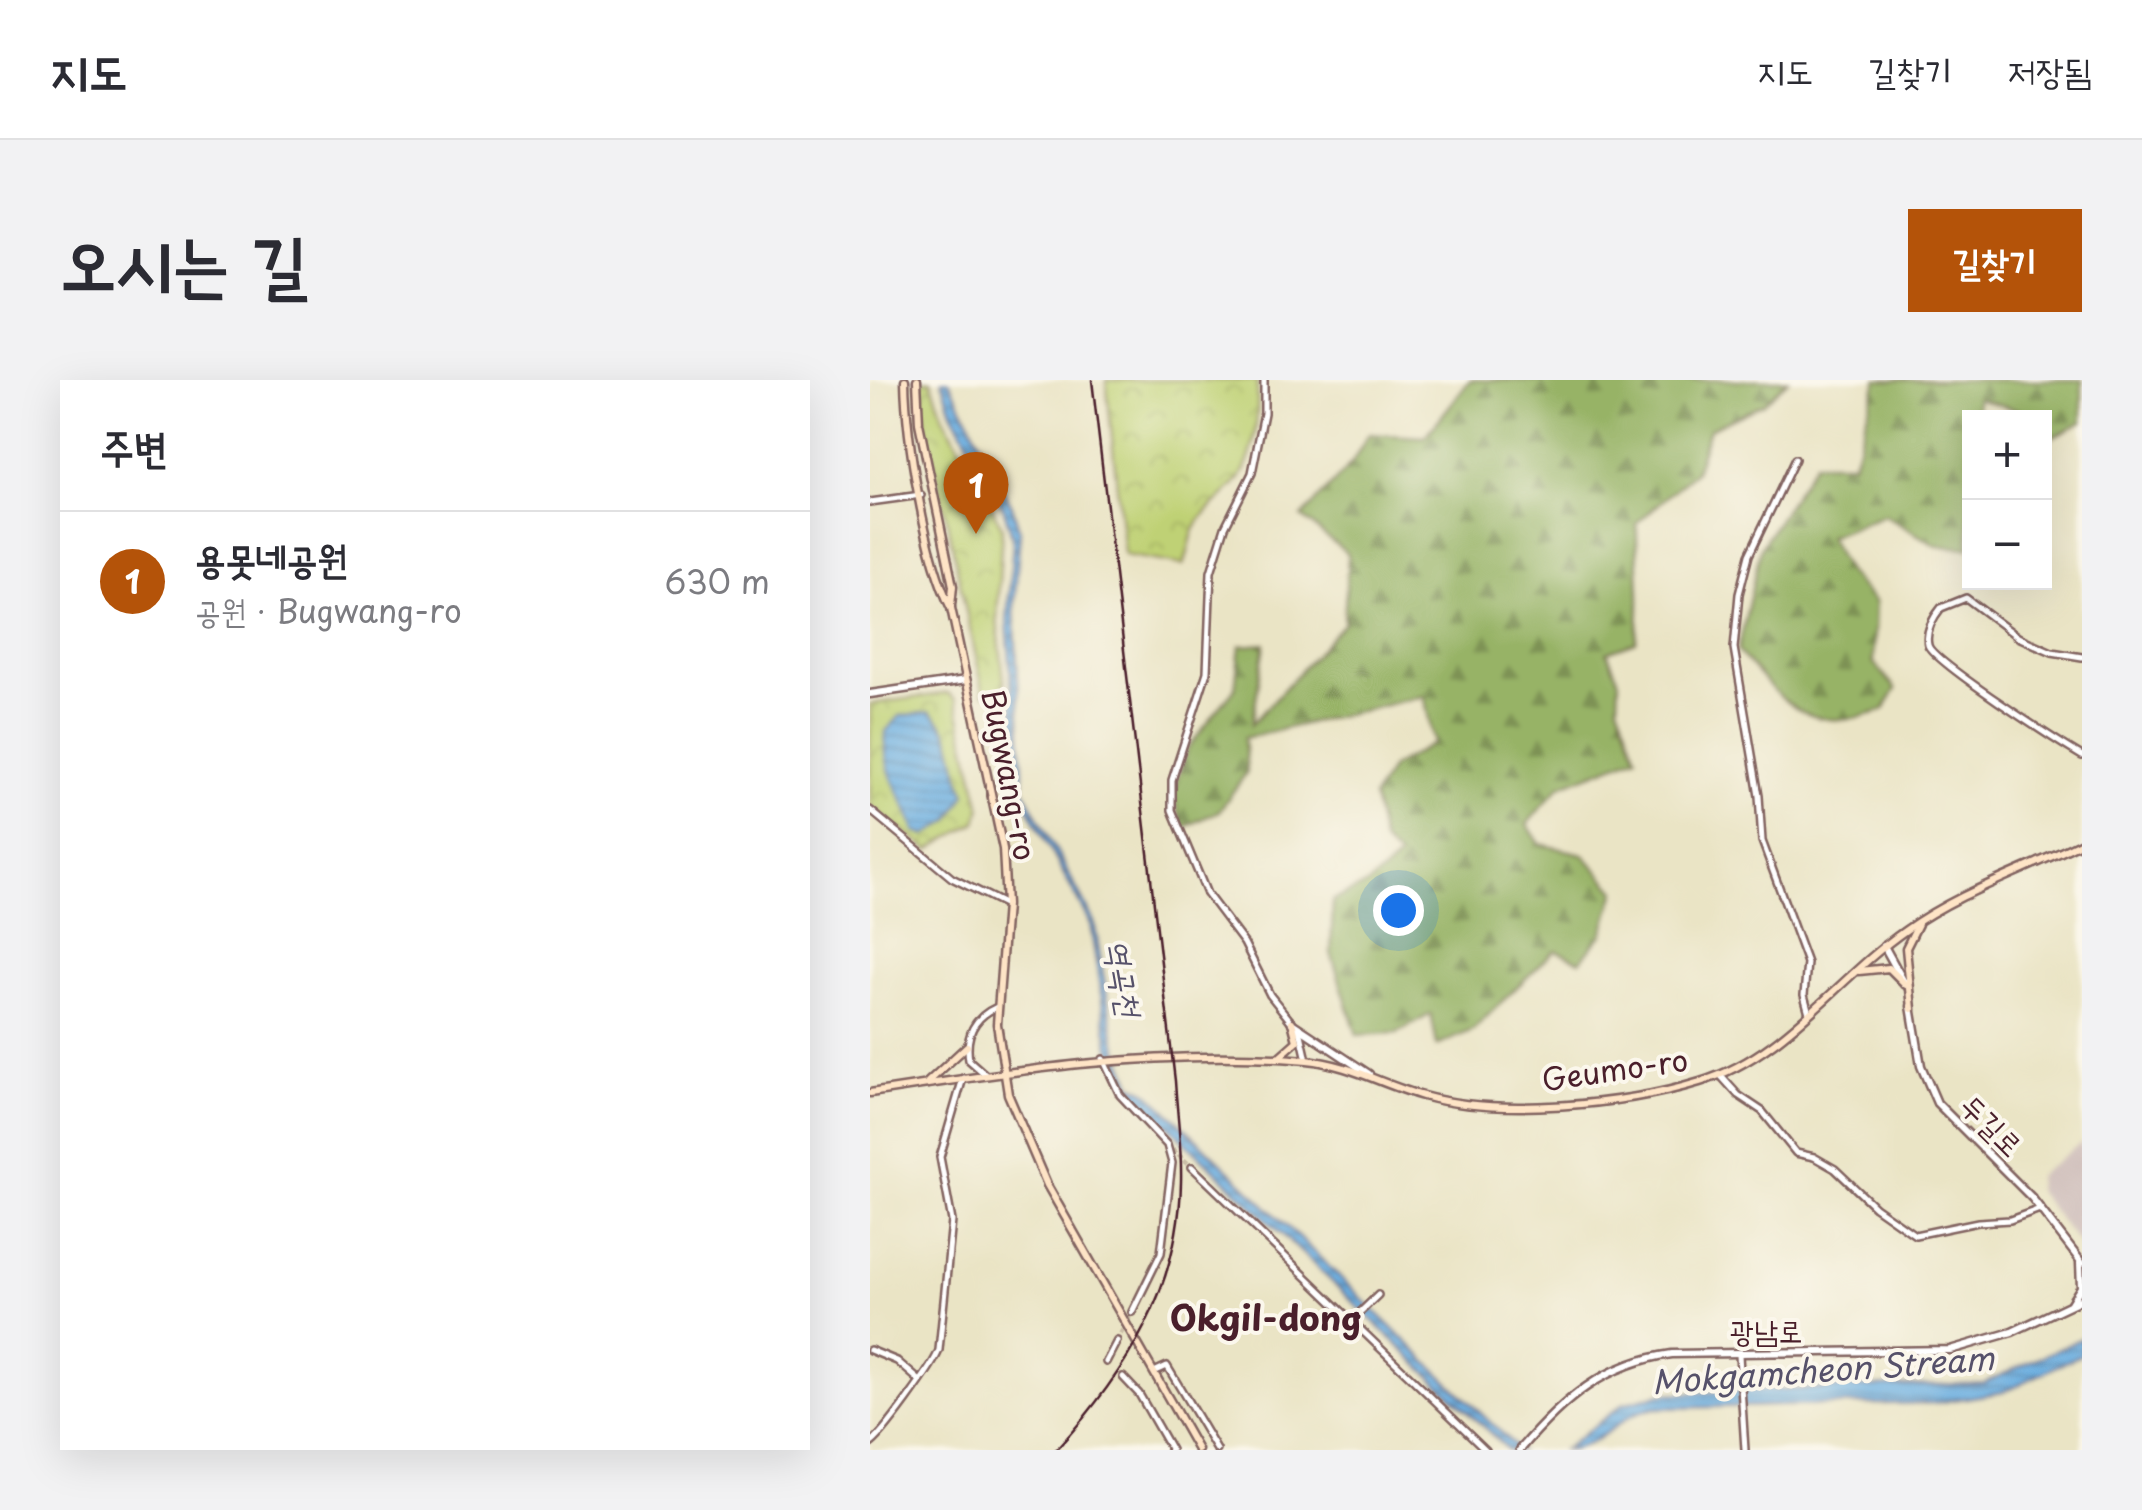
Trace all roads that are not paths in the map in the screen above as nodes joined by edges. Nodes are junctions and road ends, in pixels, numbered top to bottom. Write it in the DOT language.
graph roads {
  1 [pos="904,380"];
  2 [pos="917,380"];
  3 [pos="1264,380"];
  4 [pos="1795,459"];
  5 [pos="921,495"];
  6 [pos="870,502"];
  7 [pos="951,608"];
  8 [pos="2082,658"];
  9 [pos="966,680"];
  10 [pos="870,694"];
  11 [pos="2082,756"];
  12 [pos="870,810"];
  13 [pos="2082,842"];
  14 [pos="1006,905"];
  15 [pos="1920,920"];
  16 [pos="1884,946"];
  17 [pos="1854,974"];
  18 [pos="1906,985"];
  19 [pos="997,1007"];
  20 [pos="1912,1009"];
  21 [pos="1810,1013"];
  22 [pos="1292,1022"];
  23 [pos="967,1046"];
  24 [pos="1105,1059"];
  25 [pos="1275,1059"];
  26 [pos="1307,1060"];
  27 [pos="1002,1072"];
  28 [pos="986,1075"];
  29 [pos="1720,1075"];
  30 [pos="963,1078"];
  31 [pos="1378,1080"];
  32 [pos="926,1084"];
  33 [pos="870,1093"];
  34 [pos="1192,1167"];
  35 [pos="2040,1209"];
  36 [pos="2081,1260"];
  37 [pos="1378,1294"];
  38 [pos="2082,1299"];
  39 [pos="2069,1305"];
  40 [pos="1132,1312"];
  41 [pos="1352,1320"];
  42 [pos="1117,1341"];
  43 [pos="870,1350"];
  44 [pos="1740,1355"];
  45 [pos="1106,1362"];
  46 [pos="1154,1372"];
  47 [pos="1123,1376"];
  48 [pos="920,1381"];
  49 [pos="870,1444"];
  50 [pos="1171,1450"];
  51 [pos="1198,1450"];
  52 [pos="1217,1450"];
  53 [pos="1486,1450"];
  54 [pos="1520,1450"];
  55 [pos="1744,1450"];
  1 -- 5 [label="main road, Bugwang-ro"];
  2 -- 7 [label="main road, Bugwang-ro"];
  3 -- 22 [label="street"];
  4 -- 21 [label="street"];
  5 -- 6 [label="street"];
  5 -- 7 [label="main road, Bugwang-ro"];
  7 -- 9 [label="main road, Bugwang-ro"];
  8 -- 11 [label="street"];
  9 -- 10 [label="street"];
  9 -- 14 [label="main road, Bugwang-ro"];
  12 -- 14 [label="street"];
  13 -- 15 [label="main road, Geumo-ro"];
  14 -- 19 [label="main road, Bugwang-ro"];
  15 -- 16 [label="main road, Geumo-ro"];
  15 -- 20 [label="main road"];
  16 -- 17 [label="main road, Geumo-ro"];
  16 -- 18 [label="street, 두길로"];
  17 -- 18 [label="main road"];
  17 -- 21 [label="main road, Geumo-ro"];
  18 -- 20 [label="street, 두길로"];
  19 -- 23 [label="street"];
  19 -- 27 [label="main road, Bugwang-ro"];
  20 -- 35 [label="street, 두길로"];
  21 -- 29 [label="main road, Geumo-ro"];
  22 -- 25 [label="main road"];
  22 -- 26 [label="street"];
  22 -- 31 [label="street"];
  23 -- 28 [label="street"];
  23 -- 32 [label="main road"];
  24 -- 25 [label="main road, Geumo-ro"];
  24 -- 27 [label="main road"];
  24 -- 40 [label="street"];
  25 -- 26 [label="main road, Geumo-ro"];
  26 -- 31 [label="main road, Geumo-ro"];
  27 -- 28 [label="main road"];
  27 -- 46 [label="main road, Bugwang-ro"];
  28 -- 30 [label="main road"];
  29 -- 31 [label="main road, Geumo-ro"];
  29 -- 35 [label="street"];
  30 -- 32 [label="main road"];
  30 -- 48 [label="street"];
  32 -- 33 [label="main road"];
  34 -- 41 [label="street"];
  35 -- 36 [label="street, 두길로"];
  36 -- 39 [label="street"];
  37 -- 41 [label="street"];
  38 -- 39 [label="street, 광남로"];
  39 -- 44 [label="street, 광남로"];
  41 -- 53 [label="street"];
  42 -- 45 [label="street"];
  43 -- 48 [label="street"];
  44 -- 54 [label="street, 광남로"];
  44 -- 55 [label="street"];
  46 -- 51 [label="main road, Bugwang-ro"];
  46 -- 52 [label="street"];
  47 -- 50 [label="street"];
  48 -- 49 [label="street"];
}
